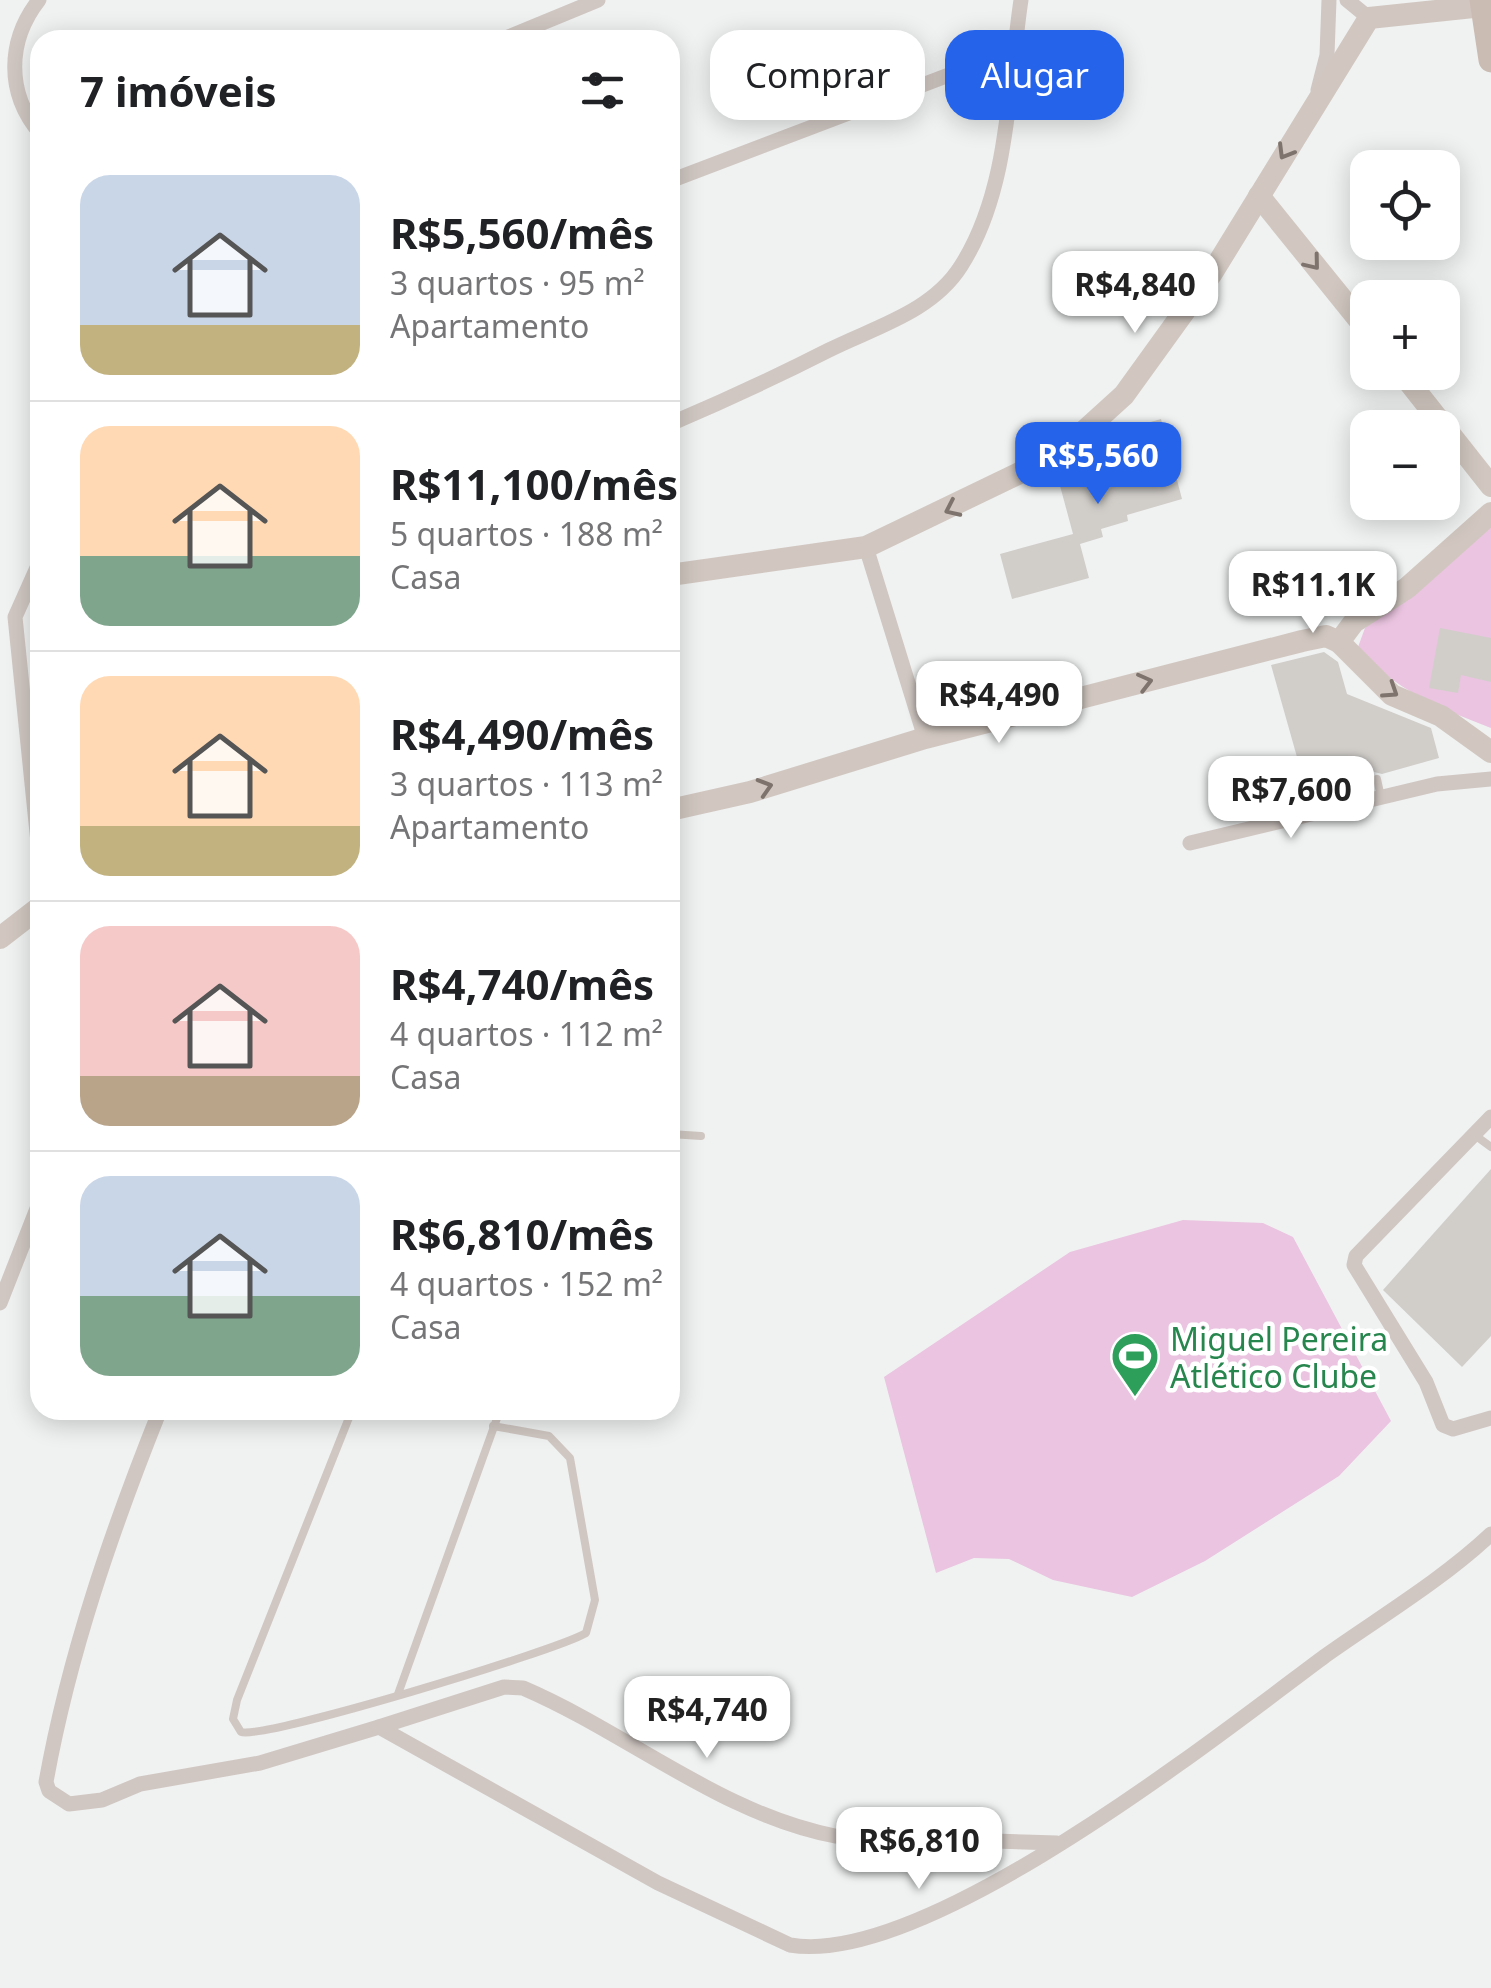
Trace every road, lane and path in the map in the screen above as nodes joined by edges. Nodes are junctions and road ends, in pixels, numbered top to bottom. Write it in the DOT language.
graph roads {
  1 [pos="39,0"];
  2 [pos="598,0"];
  3 [pos="1021,0"];
  4 [pos="1329,0"];
  5 [pos="1347,0"];
  6 [pos="1482,3"];
  7 [pos="1368,18"];
  8 [pos="525,30"];
  9 [pos="1491,60"];
  10 [pos="6,61"];
  11 [pos="945,76"];
  12 [pos="1315,101"];
  13 [pos="30,116"];
  14 [pos="680,177"];
  15 [pos="1258,196"];
  16 [pos="1350,309"];
  17 [pos="1417,390"];
  18 [pos="680,420"];
  19 [pos="1488,473"];
  20 [pos="1491,513"];
  21 [pos="866,547"];
  22 [pos="680,574"];
  23 [pos="30,577"];
  24 [pos="7,614"];
  25 [pos="1339,642"];
  26 [pos="924,738"];
  27 [pos="1491,752"];
  28 [pos="1377,779"];
  29 [pos="1491,779"];
  30 [pos="30,787"];
  31 [pos="1381,797"];
  32 [pos="680,808"];
  33 [pos="1190,842"];
  34 [pos="30,915"];
  35 [pos="0,938"];
  36 [pos="1491,1117"];
  37 [pos="680,1135"];
  38 [pos="701,1136"];
  39 [pos="1476,1136"];
  40 [pos="1491,1147"];
  41 [pos="30,1226"];
  42 [pos="0,1303"];
  43 [pos="1491,1418"];
  44 [pos="156,1420"];
  45 [pos="348,1420"];
  46 [pos="496,1420"];
  47 [pos="493,1426"];
  48 [pos="1491,1534"];
  49 [pos="398,1694"];
  50 [pos="379,1727"];
  51 [pos="1061,1842"];
  1 -- 10 [label="street"];
  2 -- 8 [label="street"];
  3 -- 18 [label="street"];
  4 -- 12 [label="street"];
  5 -- 7 [label="street"];
  6 -- 7 [label="street"];
  6 -- 9 [label="main road"];
  7 -- 12 [label="street"];
  10 -- 13 [label="street"];
  11 -- 14 [label="street"];
  12 -- 15 [label="street, one-way"];
  15 -- 16 [label="street, one-way"];
  15 -- 21 [label="street, one-way"];
  17 -- 19 [label="street"];
  20 -- 25 [label="street"];
  21 -- 22 [label="street"];
  21 -- 26 [label="street"];
  23 -- 24 [label="street"];
  24 -- 30 [label="street"];
  26 -- 25 [label="street, one-way"];
  25 -- 27 [label="street, one-way"];
  32 -- 26 [label="street, one-way"];
  28 -- 31 [label="lane"];
  29 -- 31 [label="street"];
  31 -- 33 [label="street"];
  34 -- 35 [label="street"];
  36 -- 39 [label="street"];
  37 -- 38 [label="lane"];
  39 -- 40 [label="lane"];
  39 -- 43 [label="street"];
  41 -- 42 [label="street"];
  44 -- 50 [label="street"];
  45 -- 49 [label="lane"];
  46 -- 47 [label="lane"];
  47 -- 49 [label="lane"];
  47 -- 49 [label="lane"];
  48 -- 51 [label="street"];
  50 -- 51 [label="street"];
  50 -- 51 [label="street"];
}
